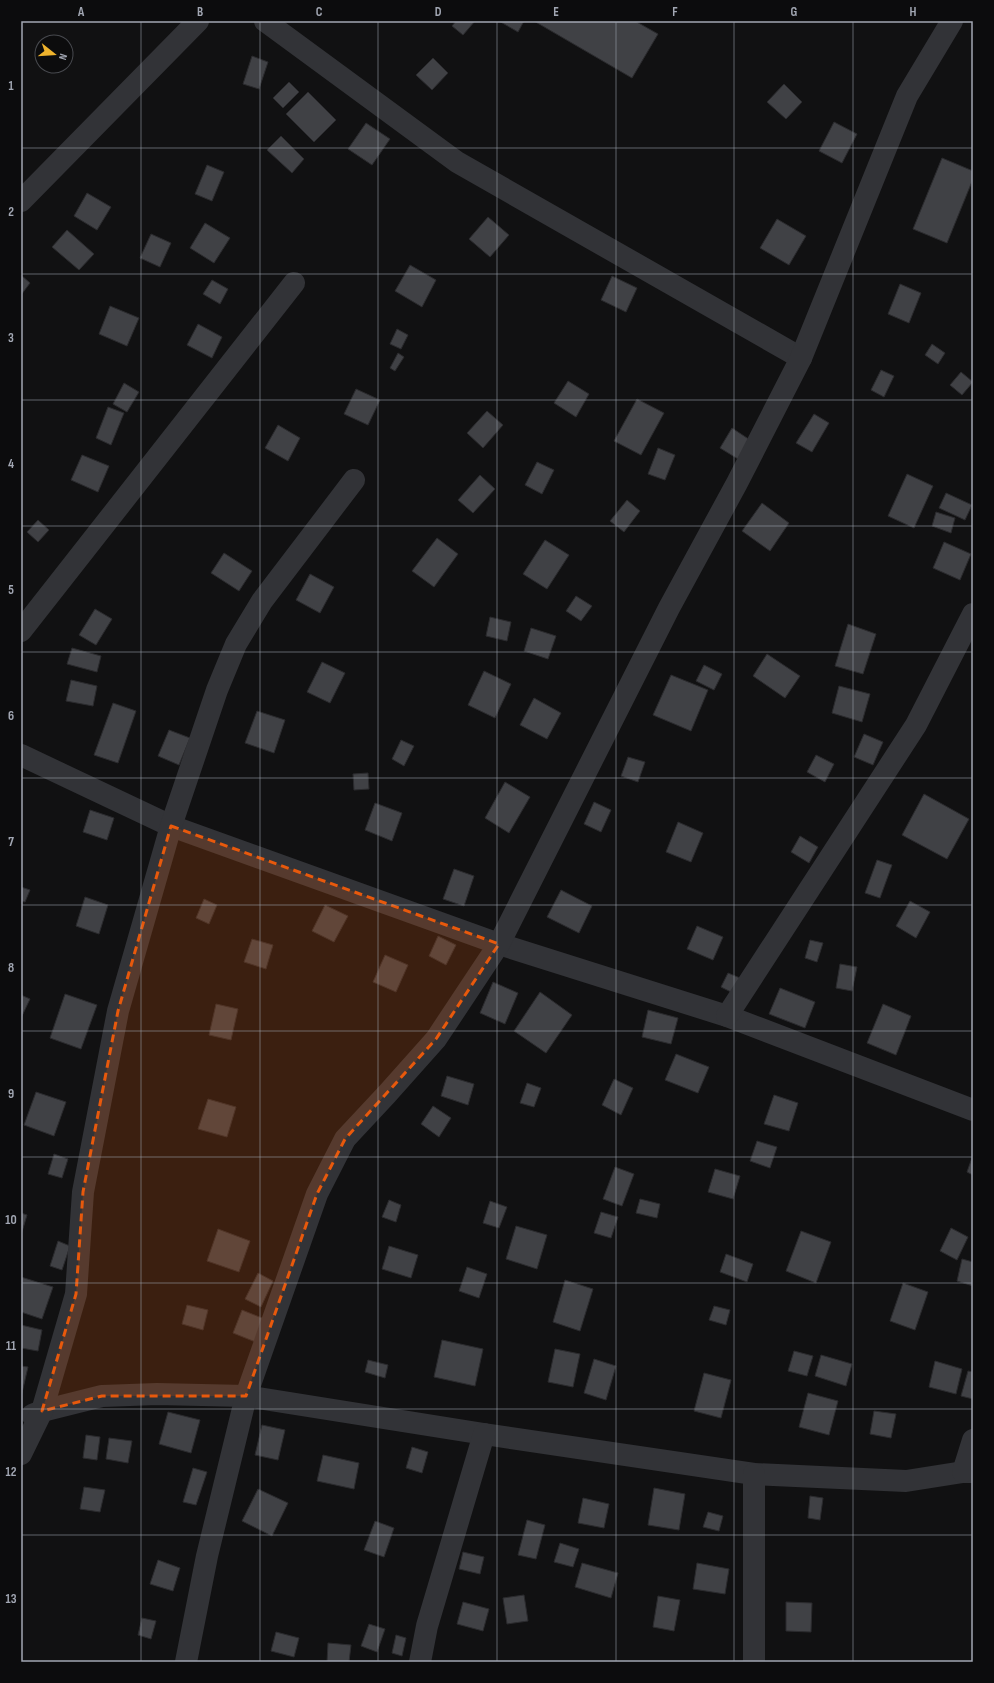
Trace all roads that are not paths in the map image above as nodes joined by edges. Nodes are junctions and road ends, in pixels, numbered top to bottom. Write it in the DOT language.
graph roads {
  1 [pos="198,21"];
  2 [pos="265,21"];
  3 [pos="952,21"];
  4 [pos="21,201"];
  5 [pos="294,283"];
  6 [pos="801,358"];
  7 [pos="354,480"];
  8 [pos="973,614"];
  9 [pos="21,632"];
  10 [pos="21,756"];
  11 [pos="171,826"];
  12 [pos="499,944"];
  13 [pos="728,1016"];
  14 [pos="973,1110"];
  15 [pos="246,1396"];
  16 [pos="42,1411"];
  17 [pos="21,1420"];
  18 [pos="484,1434"];
  19 [pos="973,1440"];
  20 [pos="21,1454"];
  21 [pos="968,1472"];
  22 [pos="754,1474"];
  23 [pos="186,1662"];
  24 [pos="420,1662"];
  25 [pos="754,1662"];
  1 -- 4 [label="street"];
  2 -- 6 [label="street"];
  3 -- 6 [label="street"];
  5 -- 9 [label="street"];
  6 -- 12 [label="street"];
  7 -- 11 [label="street"];
  8 -- 13 [label="street"];
  10 -- 11 [label="street"];
  11 -- 12 [label="street"];
  11 -- 16 [label="street"];
  12 -- 13 [label="street"];
  12 -- 15 [label="street"];
  13 -- 14 [label="street"];
  15 -- 16 [label="street"];
  15 -- 18 [label="street"];
  15 -- 23 [label="street"];
  16 -- 17 [label="street"];
  16 -- 20 [label="street"];
  18 -- 22 [label="street"];
  18 -- 24 [label="street"];
  19 -- 21 [label="street"];
  21 -- 22 [label="street"];
  22 -- 25 [label="street"];
}
